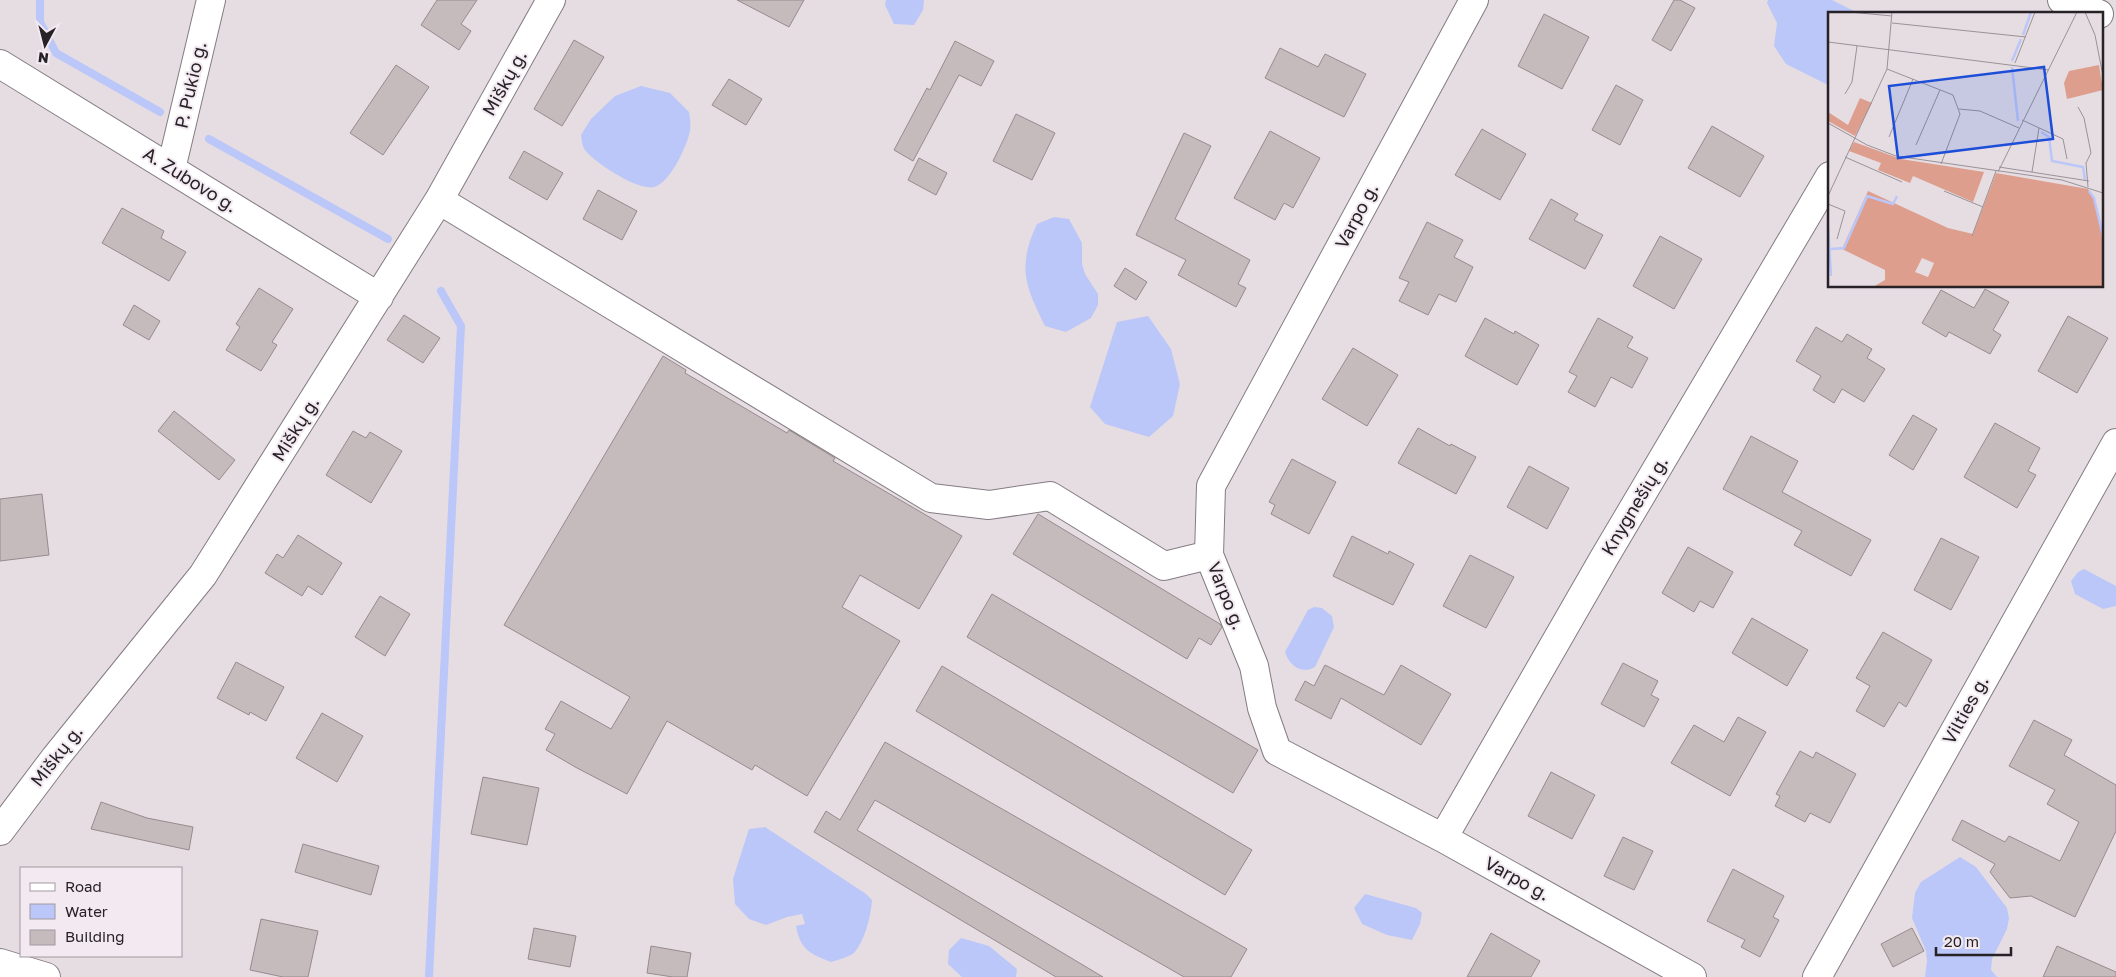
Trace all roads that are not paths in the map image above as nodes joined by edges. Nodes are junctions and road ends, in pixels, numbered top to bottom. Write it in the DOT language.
graph roads {
  1 [pos="211,0"];
  2 [pos="551,0"];
  3 [pos="1474,0"];
  4 [pos="2062,0"];
  5 [pos="2095,12"];
  6 [pos="2104,15"];
  7 [pos="2116,20"];
  8 [pos="0,64"];
  9 [pos="171,169"];
  10 [pos="1828,179"];
  11 [pos="439,200"];
  12 [pos="379,297"];
  13 [pos="2116,443"];
  14 [pos="1209,554"];
  15 [pos="0,830"];
  16 [pos="1443,838"];
  17 [pos="0,964"];
  18 [pos="46,977"];
  19 [pos="1692,977"];
  20 [pos="1817,977"];
  1 -- 9 [label="street, P. Pukio g."];
  2 -- 11 [label="street, Miškų g."];
  3 -- 14 [label="street, Varpo g."];
  4 -- 5 [label="street"];
  6 -- 7 [label="street"];
  8 -- 9 [label="street, A. Zubovo g."];
  9 -- 12 [label="street, A. Zubovo g."];
  10 -- 16 [label="street, Knygnešių g."];
  11 -- 12 [label="street, Miškų g."];
  11 -- 14 [label="street"];
  12 -- 15 [label="street, Miškų g."];
  13 -- 20 [label="street, Vilties g."];
  14 -- 16 [label="street, Varpo g."];
  16 -- 19 [label="street, Varpo g."];
  17 -- 18 [label="street"];
}
